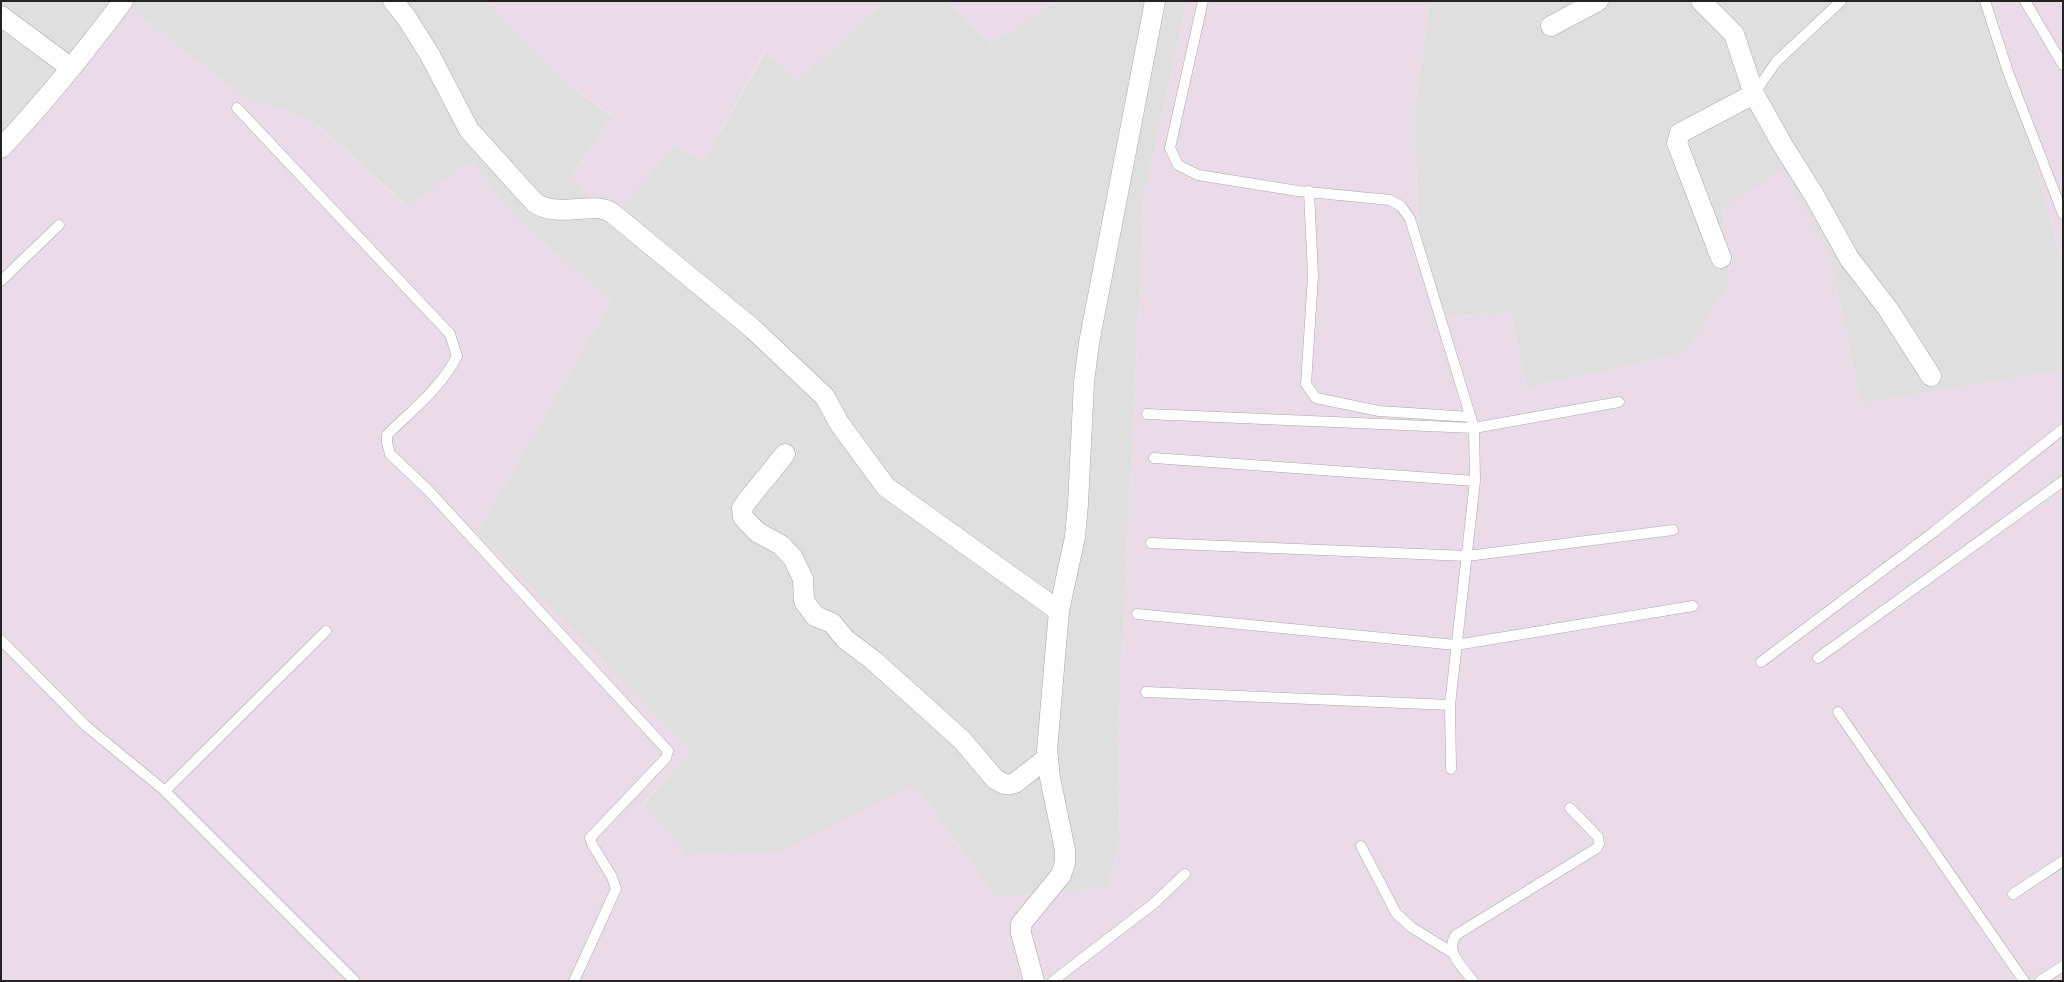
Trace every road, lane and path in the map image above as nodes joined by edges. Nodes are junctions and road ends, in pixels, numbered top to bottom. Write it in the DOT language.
graph roads {
  1 [pos="123,1"];
  2 [pos="393,1"];
  3 [pos="1155,1"];
  4 [pos="1203,1"];
  5 [pos="1598,1"];
  6 [pos="1701,1"];
  7 [pos="1840,1"];
  8 [pos="1984,1"];
  9 [pos="2026,1"];
  10 [pos="1,16"];
  11 [pos="1552,26"];
  12 [pos="2063,65"];
  13 [pos="71,68"];
  14 [pos="1754,94"];
  15 [pos="237,108"];
  16 [pos="1,148"];
  17 [pos="1309,191"];
  18 [pos="2063,214"];
  19 [pos="59,225"];
  20 [pos="1721,258"];
  21 [pos="1,281"];
  22 [pos="1931,376"];
  23 [pos="1619,402"];
  24 [pos="1147,414"];
  25 [pos="1471,416"];
  26 [pos="1474,428"];
  27 [pos="2063,429"];
  28 [pos="785,454"];
  29 [pos="1154,458"];
  30 [pos="1475,481"];
  31 [pos="2063,481"];
  32 [pos="1673,530"];
  33 [pos="1151,543"];
  34 [pos="1467,556"];
  35 [pos="1693,606"];
  36 [pos="1059,611"];
  37 [pos="1137,614"];
  38 [pos="326,631"];
  39 [pos="1,640"];
  40 [pos="1456,645"];
  41 [pos="1818,658"];
  42 [pos="1761,662"];
  43 [pos="1146,692"];
  44 [pos="1450,705"];
  45 [pos="1838,712"];
  46 [pos="1048,757"];
  47 [pos="1452,769"];
  48 [pos="165,791"];
  49 [pos="1570,808"];
  50 [pos="1361,846"];
  51 [pos="2063,861"];
  52 [pos="1184,874"];
  53 [pos="2014,894"];
  54 [pos="1451,952"];
  55 [pos="2063,966"];
  56 [pos="355,981"];
  57 [pos="574,981"];
  58 [pos="1034,981"];
  59 [pos="1052,981"];
  60 [pos="1473,981"];
  61 [pos="2024,981"];
  62 [pos="2040,981"];
  1 -- 13 [label="street"];
  2 -- 36 [label="street"];
  3 -- 36 [label="street"];
  4 -- 17 [label="lane"];
  5 -- 11 [label="street"];
  6 -- 14 [label="street"];
  7 -- 14 [label="lane"];
  8 -- 18 [label="lane"];
  9 -- 12 [label="lane"];
  10 -- 13 [label="street"];
  13 -- 16 [label="street"];
  14 -- 20 [label="street"];
  14 -- 22 [label="street"];
  15 -- 57 [label="lane"];
  17 -- 25 [label="lane"];
  17 -- 25 [label="lane"];
  19 -- 21 [label="lane"];
  23 -- 26 [label="lane"];
  24 -- 26 [label="lane"];
  25 -- 26 [label="lane"];
  26 -- 30 [label="lane"];
  27 -- 42 [label="lane"];
  28 -- 46 [label="street"];
  29 -- 30 [label="lane"];
  30 -- 34 [label="lane"];
  31 -- 41 [label="lane"];
  32 -- 34 [label="lane"];
  33 -- 34 [label="lane"];
  34 -- 40 [label="lane"];
  35 -- 40 [label="lane"];
  36 -- 46 [label="street"];
  37 -- 40 [label="lane"];
  38 -- 48 [label="lane"];
  39 -- 48 [label="lane"];
  40 -- 44 [label="lane"];
  43 -- 44 [label="lane"];
  44 -- 47 [label="lane"];
  45 -- 61 [label="lane"];
  46 -- 58 [label="street"];
  48 -- 56 [label="lane"];
  49 -- 54 [label="lane"];
  50 -- 54 [label="lane"];
  51 -- 53 [label="lane"];
  52 -- 59 [label="lane"];
  54 -- 60 [label="lane"];
  55 -- 62 [label="lane"];
}
